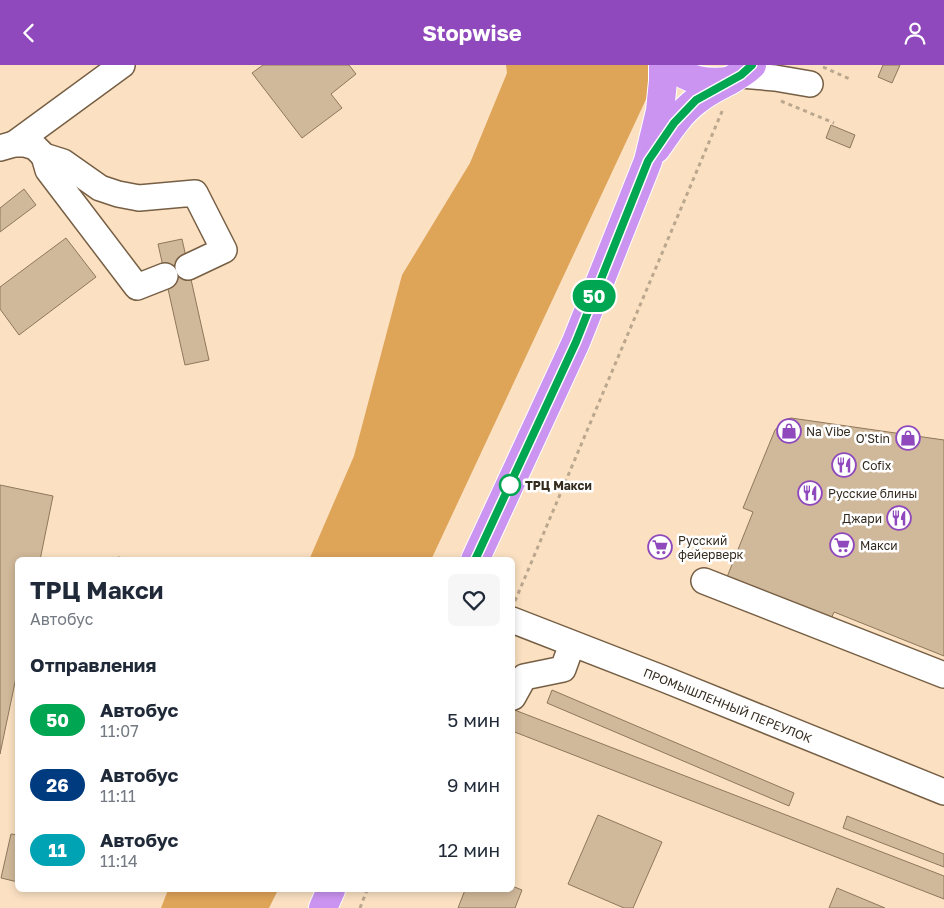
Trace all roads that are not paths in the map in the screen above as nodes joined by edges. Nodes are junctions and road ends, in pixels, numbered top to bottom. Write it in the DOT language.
graph roads {
  1 [pos="122,65"];
  2 [pos="663,65"];
  3 [pos="673,65"];
  4 [pos="784,65"];
  5 [pos="737,82"];
  6 [pos="7,146"];
  7 [pos="44,156"];
  8 [pos="648,161"];
  9 [pos="188,267"];
  10 [pos="165,276"];
  11 [pos="476,557"];
  12 [pos="704,581"];
  13 [pos="515,621"];
  14 [pos="572,644"];
  15 [pos="944,675"];
  16 [pos="515,693"];
  17 [pos="944,792"];
  18 [pos="330,892"];
  19 [pos="323,908"];
  1 -- 6 [label="street"];
  2 -- 8 [label="highway"];
  3 -- 5 [label="highway"];
  4 -- 5 [label="street"];
  5 -- 8 [label="highway"];
  6 -- 7 [label="street"];
  7 -- 9 [label="street"];
  7 -- 10 [label="street"];
  8 -- 11 [label="highway"];
  12 -- 15 [label="street"];
  13 -- 14 [label="street, ПРОМЫШЛЕННЫЙ ПЕРЕУЛОК"];
  14 -- 16 [label="street"];
  14 -- 17 [label="street, ПРОМЫШЛЕННЫЙ ПЕРЕУЛОК"];
  18 -- 19 [label="highway"];
}
